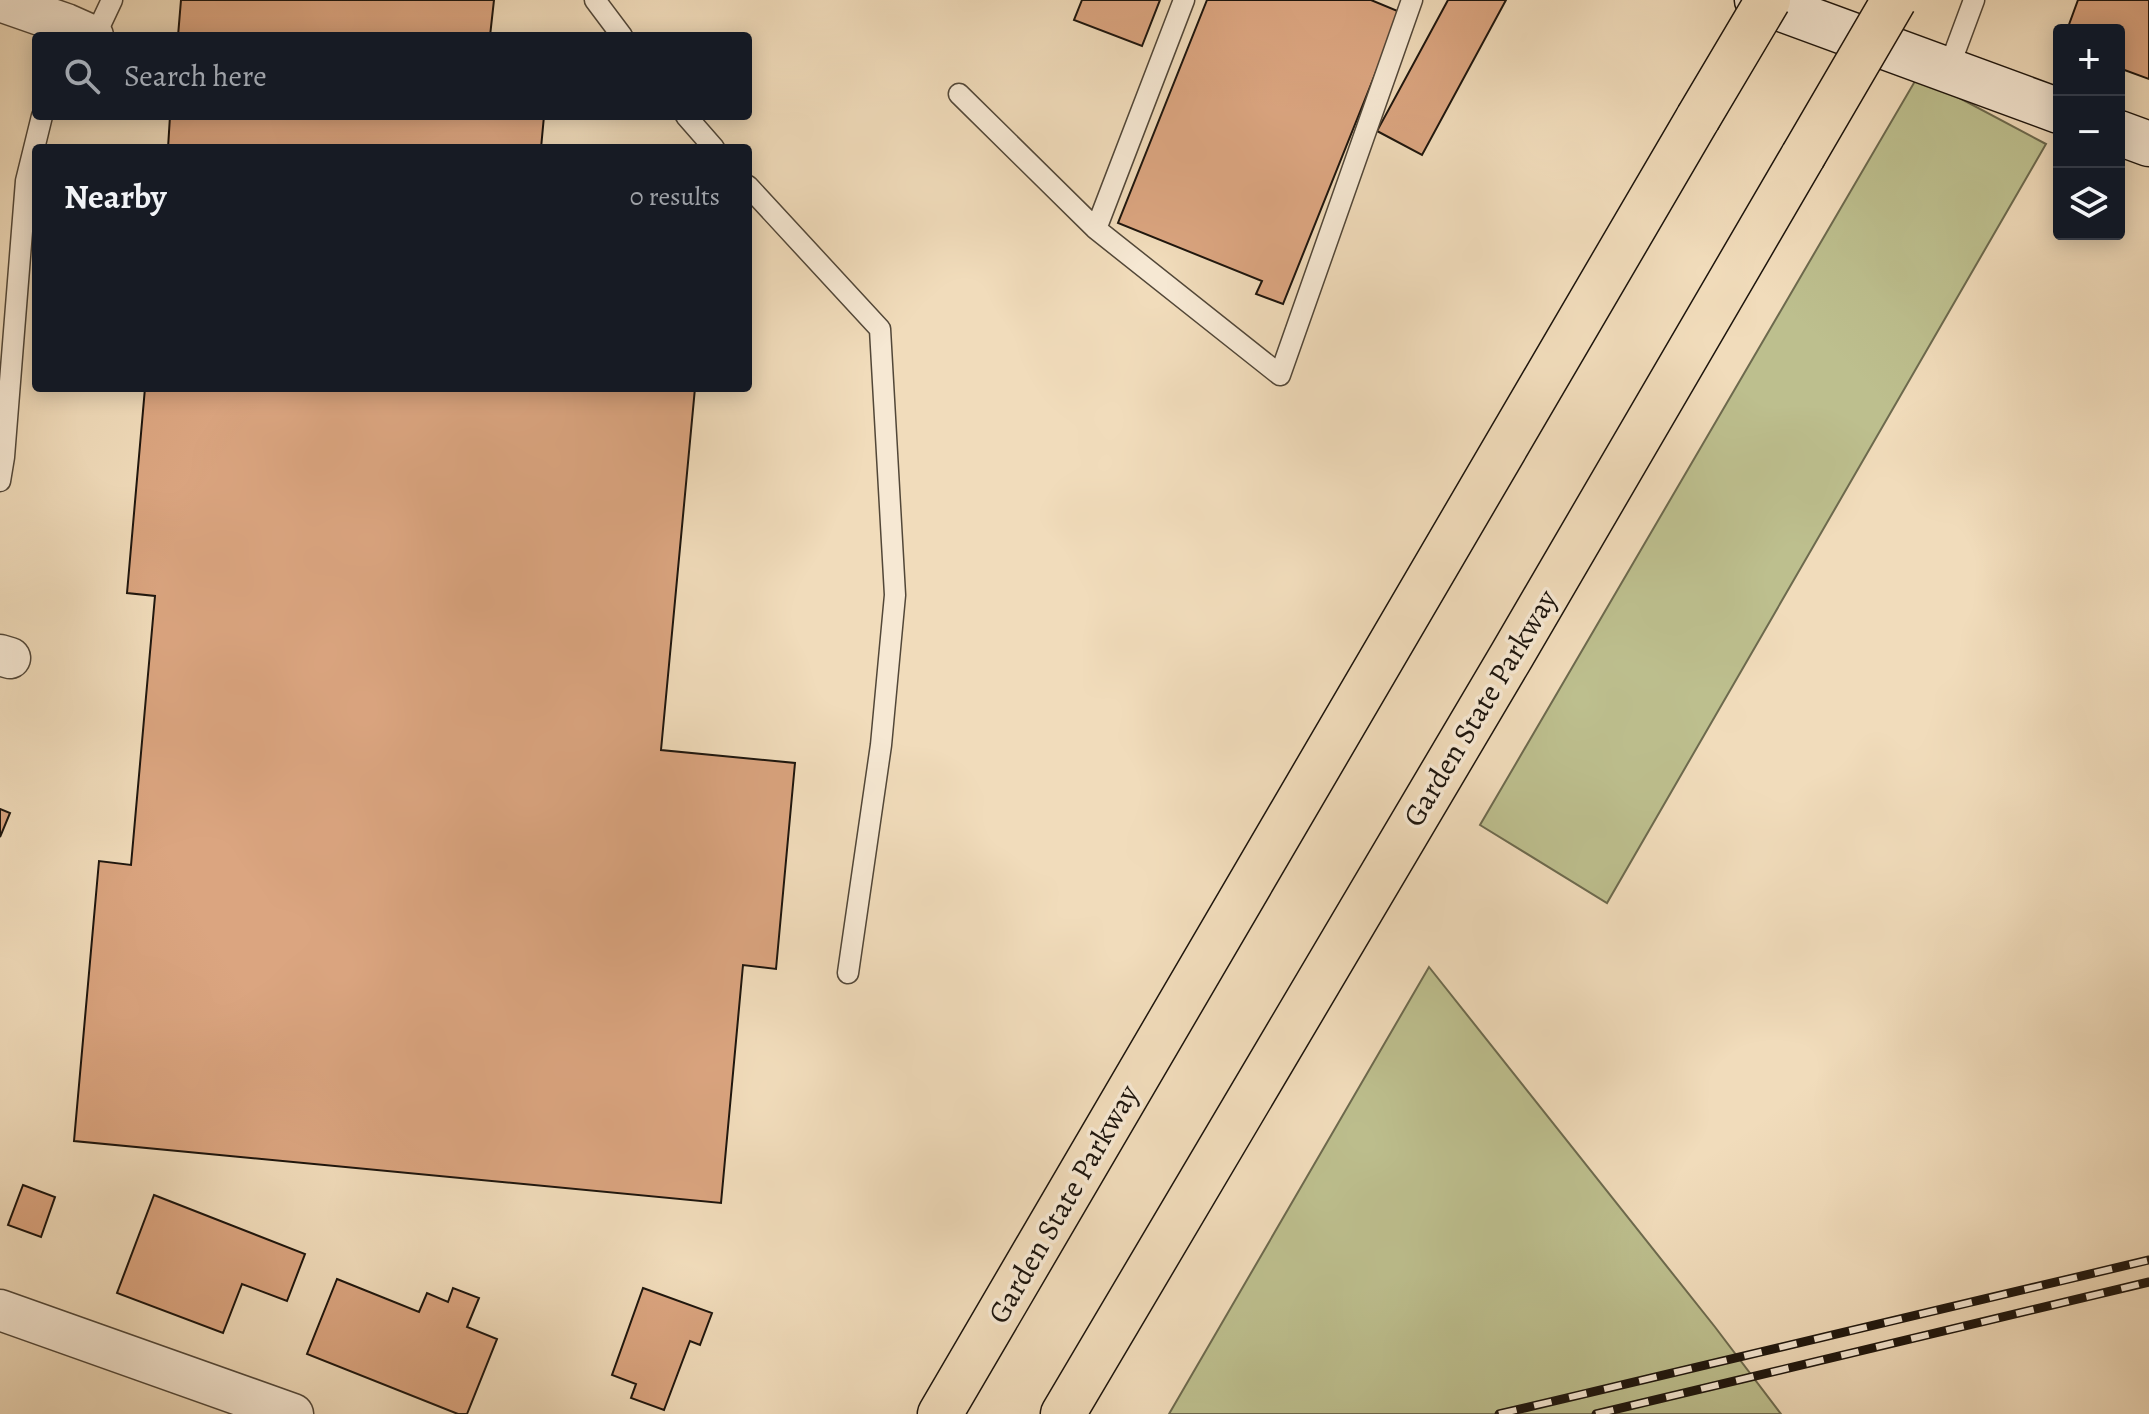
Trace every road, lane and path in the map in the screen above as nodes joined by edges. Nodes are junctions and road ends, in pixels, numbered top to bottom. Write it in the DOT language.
graph roads {
  1 [pos="112,0"];
  2 [pos="595,0"];
  3 [pos="1184,0"];
  4 [pos="1412,0"];
  5 [pos="1757,0"];
  6 [pos="1768,0"];
  7 [pos="1894,0"];
  8 [pos="1974,0"];
  9 [pos="2,1"];
  10 [pos="77,32"];
  11 [pos="80,32"];
  12 [pos="619,32"];
  13 [pos="1948,70"];
  14 [pos="959,94"];
  15 [pos="2053,109"];
  16 [pos="41,120"];
  17 [pos="690,120"];
  18 [pos="2125,135"];
  19 [pos="35,144"];
  20 [pos="710,144"];
  21 [pos="2149,144"];
  22 [pos="32,157"];
  23 [pos="752,190"];
  24 [pos="1096,229"];
  25 [pos="0,481"];
  26 [pos="848,973"];
  27 [pos="0,1310"];
  28 [pos="1065,1410"];
  29 [pos="293,1414"];
  30 [pos="940,1414"];
  1 -- 11 [label="lane"];
  2 -- 12 [label="lane"];
  3 -- 24 [label="lane"];
  4 -- 24 [label="lane"];
  5 -- 13 [label="main road"];
  6 -- 30 [label="highway, Garden State Parkway, bridge"];
  7 -- 28 [label="highway, Garden State Parkway, bridge"];
  8 -- 13 [label="lane"];
  9 -- 10 [label="street"];
  13 -- 15 [label="main road"];
  14 -- 24 [label="lane"];
  16 -- 19 [label="lane"];
  17 -- 20 [label="lane"];
  18 -- 21 [label="main road"];
  22 -- 25 [label="lane"];
  23 -- 26 [label="lane"];
  27 -- 29 [label="street"];
}
